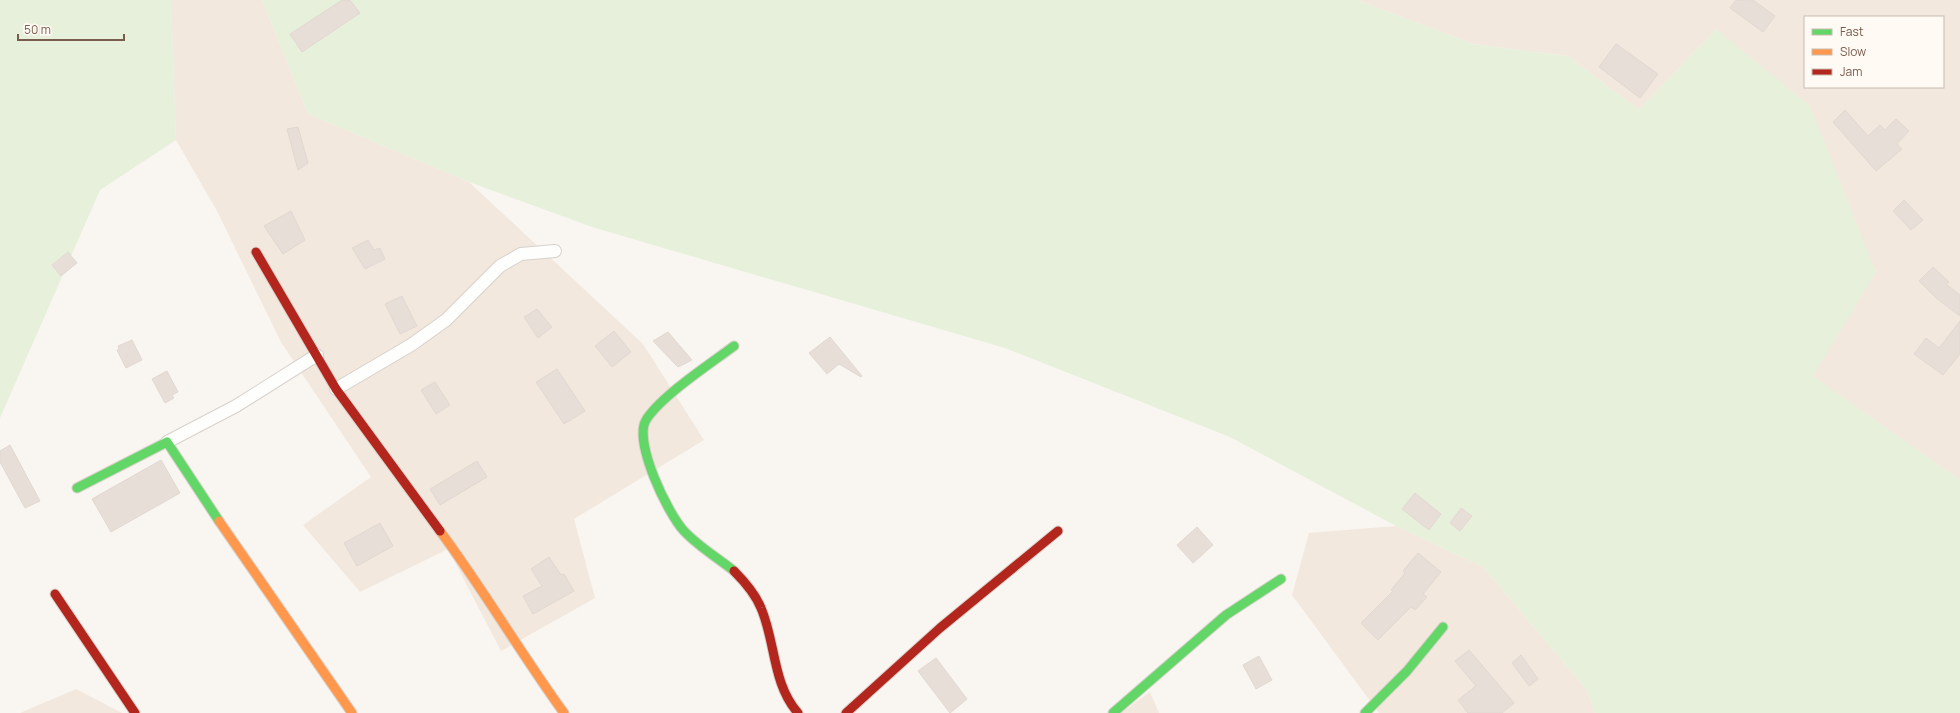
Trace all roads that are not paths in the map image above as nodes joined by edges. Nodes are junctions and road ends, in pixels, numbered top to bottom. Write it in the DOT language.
graph roads {
  1 [pos="555,251"];
  2 [pos="256,252"];
  3 [pos="734,346"];
  4 [pos="317,355"];
  5 [pos="336,389"];
  6 [pos="167,442"];
  7 [pos="77,488"];
  8 [pos="1058,531"];
  9 [pos="1281,579"];
  10 [pos="54,594"];
  11 [pos="1443,627"];
  12 [pos="135,713"];
  13 [pos="352,713"];
  14 [pos="564,713"];
  15 [pos="798,713"];
  16 [pos="846,713"];
  17 [pos="1113,713"];
  18 [pos="1365,713"];
  1 -- 5 [label="street"];
  2 -- 4 [label="street"];
  3 -- 15 [label="street"];
  4 -- 5 [label="street"];
  4 -- 6 [label="street"];
  5 -- 14 [label="street"];
  6 -- 7 [label="street"];
  6 -- 13 [label="street"];
  8 -- 16 [label="street"];
  9 -- 17 [label="street"];
  10 -- 12 [label="street"];
  11 -- 18 [label="street"];
}
